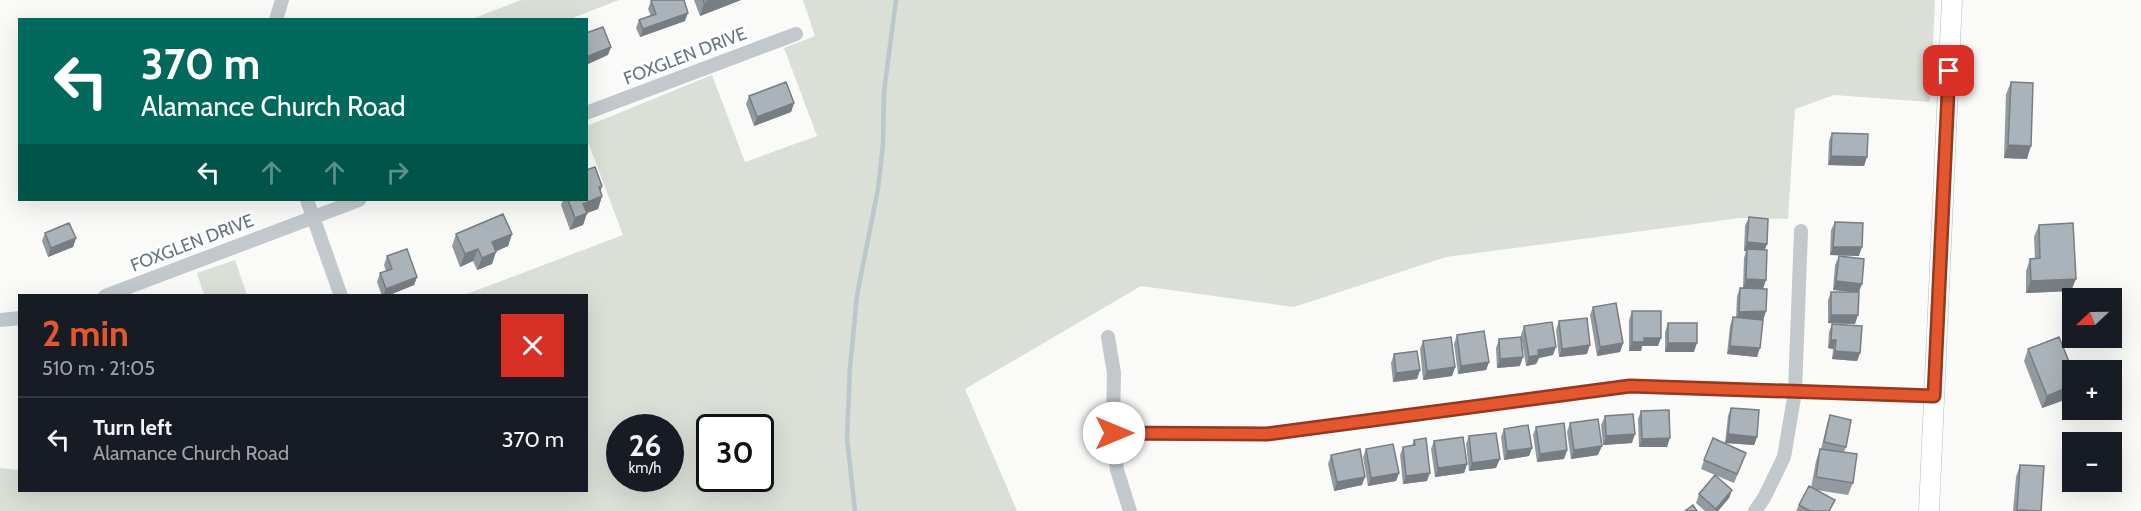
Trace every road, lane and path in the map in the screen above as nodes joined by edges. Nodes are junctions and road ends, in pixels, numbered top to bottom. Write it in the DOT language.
graph roads {
  1 [pos="282,0"];
  2 [pos="1952,0"];
  3 [pos="277,18"];
  4 [pos="796,33"];
  5 [pos="588,112"];
  6 [pos="307,201"];
  7 [pos="356,201"];
  8 [pos="313,217"];
  9 [pos="1801,231"];
  10 [pos="110,294"];
  11 [pos="340,294"];
  12 [pos="18,318"];
  13 [pos="0,320"];
  14 [pos="1108,337"];
  15 [pos="1795,393"];
  16 [pos="1934,396"];
  17 [pos="1114,433"];
  18 [pos="1130,511"];
  19 [pos="1755,511"];
  20 [pos="1929,511"];
  1 -- 3 [label="street"];
  2 -- 16 [label="main road"];
  4 -- 5 [label="street, FOXGLEN DRIVE"];
  6 -- 8 [label="street"];
  7 -- 8 [label="street, FOXGLEN DRIVE"];
  8 -- 10 [label="street, FOXGLEN DRIVE"];
  8 -- 11 [label="street"];
  9 -- 15 [label="street"];
  12 -- 13 [label="street"];
  14 -- 17 [label="street"];
  15 -- 16 [label="street"];
  15 -- 17 [label="street"];
  15 -- 19 [label="street"];
  16 -- 20 [label="main road"];
  17 -- 18 [label="street"];
}
